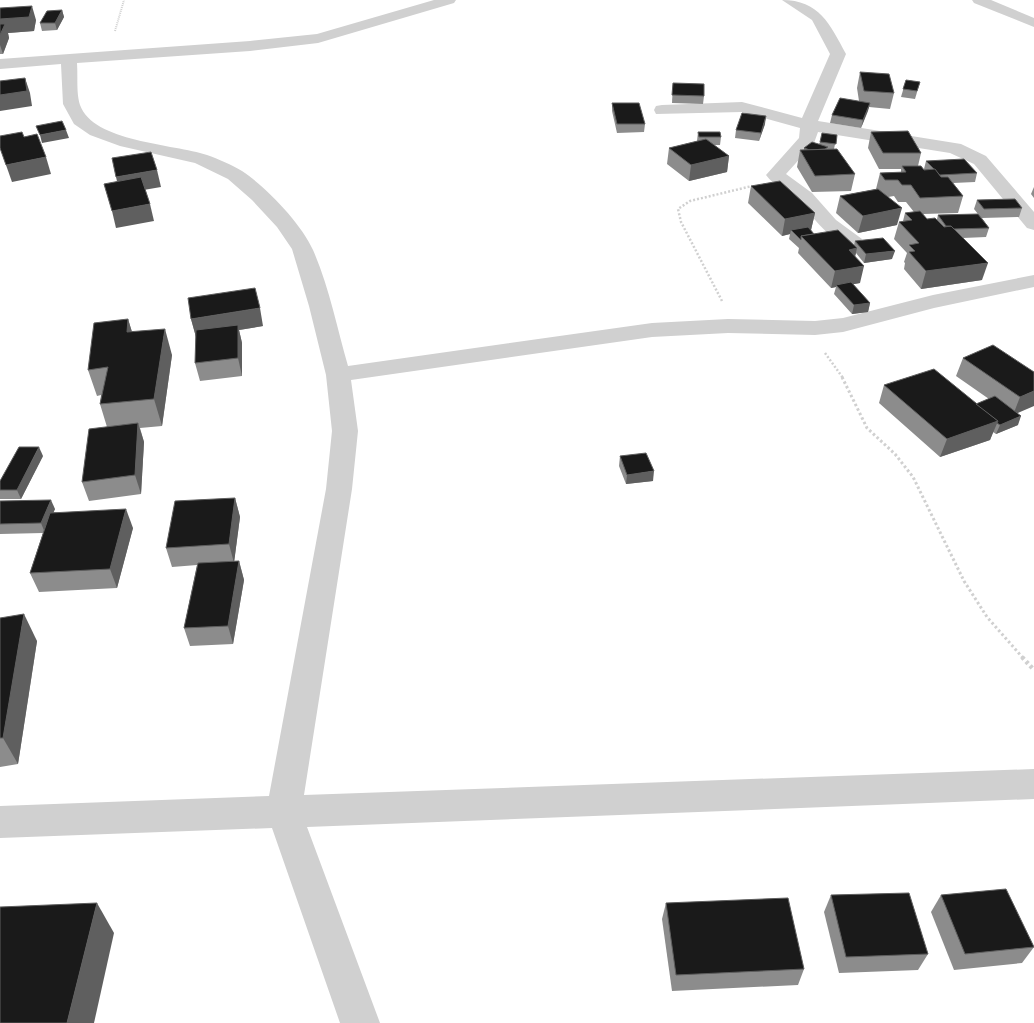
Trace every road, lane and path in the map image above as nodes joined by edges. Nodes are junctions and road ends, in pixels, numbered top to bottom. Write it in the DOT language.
graph roads {
  1 [pos="124,0"];
  2 [pos="449,0"];
  3 [pos="789,0"];
  4 [pos="978,0"];
  5 [pos="1034,23"];
  6 [pos="108,56"];
  7 [pos="69,60"];
  8 [pos="0,64"];
  9 [pos="662,110"];
  10 [pos="809,125"];
  11 [pos="781,179"];
  12 [pos="1034,224"];
  13 [pos="852,240"];
  14 [pos="1034,281"];
  15 [pos="734,326"];
  16 [pos="808,328"];
  17 [pos="338,375"];
  18 [pos="1034,670"];
  19 [pos="1034,784"];
  20 [pos="284,812"];
  21 [pos="0,822"];
  22 [pos="360,1023"];
  1 -- 6 [label="path"];
  2 -- 6 [label="street"];
  3 -- 10 [label="street"];
  4 -- 5 [label="street"];
  6 -- 7 [label="street"];
  7 -- 8 [label="street"];
  7 -- 17 [label="street"];
  9 -- 10 [label="street"];
  10 -- 11 [label="street"];
  10 -- 12 [label="street"];
  11 -- 13 [label="street"];
  11 -- 15 [label="path"];
  14 -- 16 [label="street"];
  15 -- 16 [label="street"];
  15 -- 17 [label="street"];
  16 -- 18 [label="path"];
  17 -- 20 [label="street"];
  19 -- 20 [label="street"];
  20 -- 21 [label="street"];
  20 -- 22 [label="street"];
}
